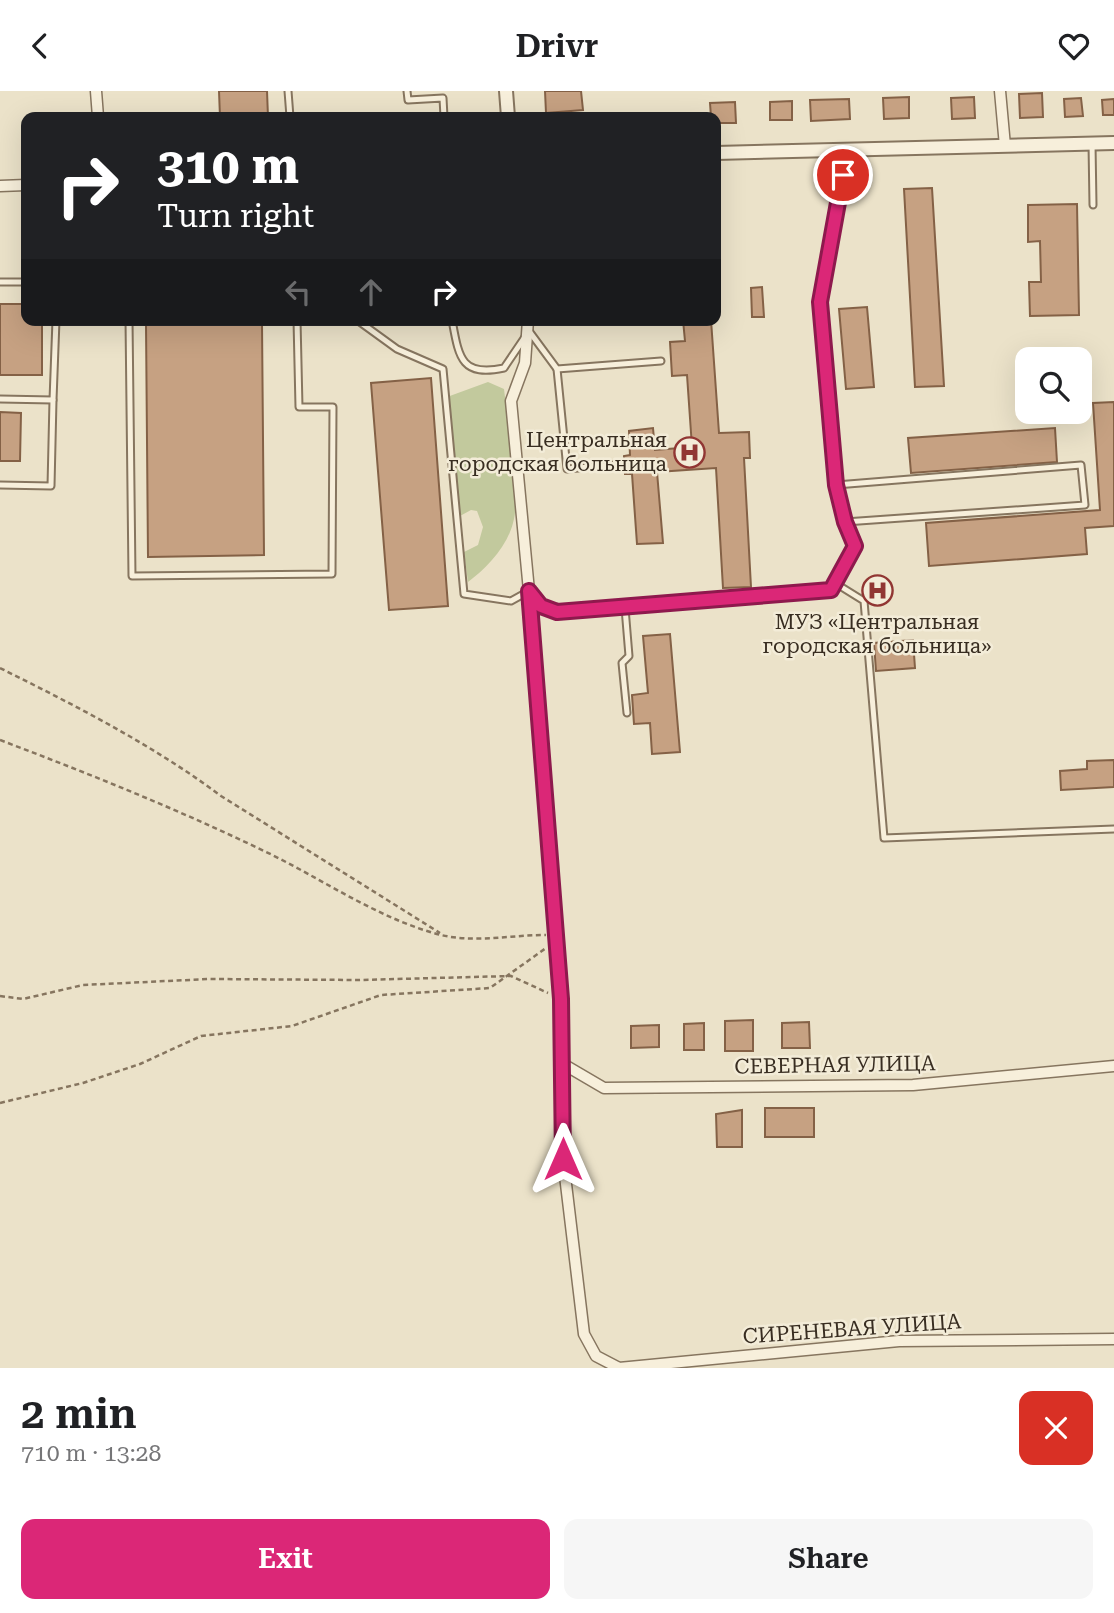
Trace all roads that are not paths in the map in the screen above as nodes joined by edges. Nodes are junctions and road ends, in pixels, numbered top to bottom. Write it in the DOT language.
graph roads {
  1 [pos="96,91"];
  2 [pos="288,91"];
  3 [pos="407,91"];
  4 [pos="506,91"];
  5 [pos="1000,91"];
  6 [pos="98,112"];
  7 [pos="290,112"];
  8 [pos="443,112"];
  9 [pos="508,112"];
  10 [pos="1114,143"];
  11 [pos="1092,144"];
  12 [pos="1005,146"];
  13 [pos="848,150"];
  14 [pos="721,153"];
  15 [pos="21,185"];
  16 [pos="0,186"];
  17 [pos="1093,205"];
  18 [pos="0,282"];
  19 [pos="21,282"];
  20 [pos="56,326"];
  21 [pos="129,326"];
  22 [pos="297,326"];
  23 [pos="365,326"];
  24 [pos="453,326"];
  25 [pos="528,326"];
  26 [pos="661,361"];
  27 [pos="557,369"];
  28 [pos="0,399"];
  29 [pos="53,400"];
  30 [pos="612,465"];
  31 [pos="0,485"];
  32 [pos="836,485"];
  33 [pos="845,522"];
  34 [pos="835,583"];
  35 [pos="529,591"];
  36 [pos="625,608"];
  37 [pos="626,713"];
  38 [pos="1114,829"];
  39 [pos="563,1064"];
  40 [pos="1114,1066"];
  41 [pos="1114,1339"];
  1 -- 6 [label="street"];
  2 -- 7 [label="lane"];
  3 -- 8 [label="lane"];
  4 -- 9 [label="street"];
  5 -- 12 [label="street"];
  10 -- 11 [label="street"];
  11 -- 12 [label="street"];
  11 -- 17 [label="lane"];
  12 -- 13 [label="street"];
  13 -- 14 [label="street"];
  13 -- 32 [label="lane"];
  15 -- 16 [label="street"];
  18 -- 19 [label="lane"];
  20 -- 29 [label="lane"];
  21 -- 22 [label="lane"];
  23 -- 35 [label="lane"];
  24 -- 25 [label="lane"];
  25 -- 27 [label="lane"];
  25 -- 35 [label="street"];
  26 -- 27 [label="lane"];
  27 -- 30 [label="lane"];
  28 -- 29 [label="lane"];
  29 -- 31 [label="lane"];
  32 -- 33 [label="lane"];
  32 -- 33 [label="lane"];
  33 -- 34 [label="lane"];
  34 -- 36 [label="lane"];
  34 -- 38 [label="lane"];
  35 -- 36 [label="lane"];
  35 -- 39 [label="street"];
  36 -- 37 [label="lane"];
  39 -- 40 [label="street, СЕВЕРНАЯ УЛИЦА"];
  39 -- 41 [label="street, СИРЕНЕВАЯ УЛИЦА"];
}
